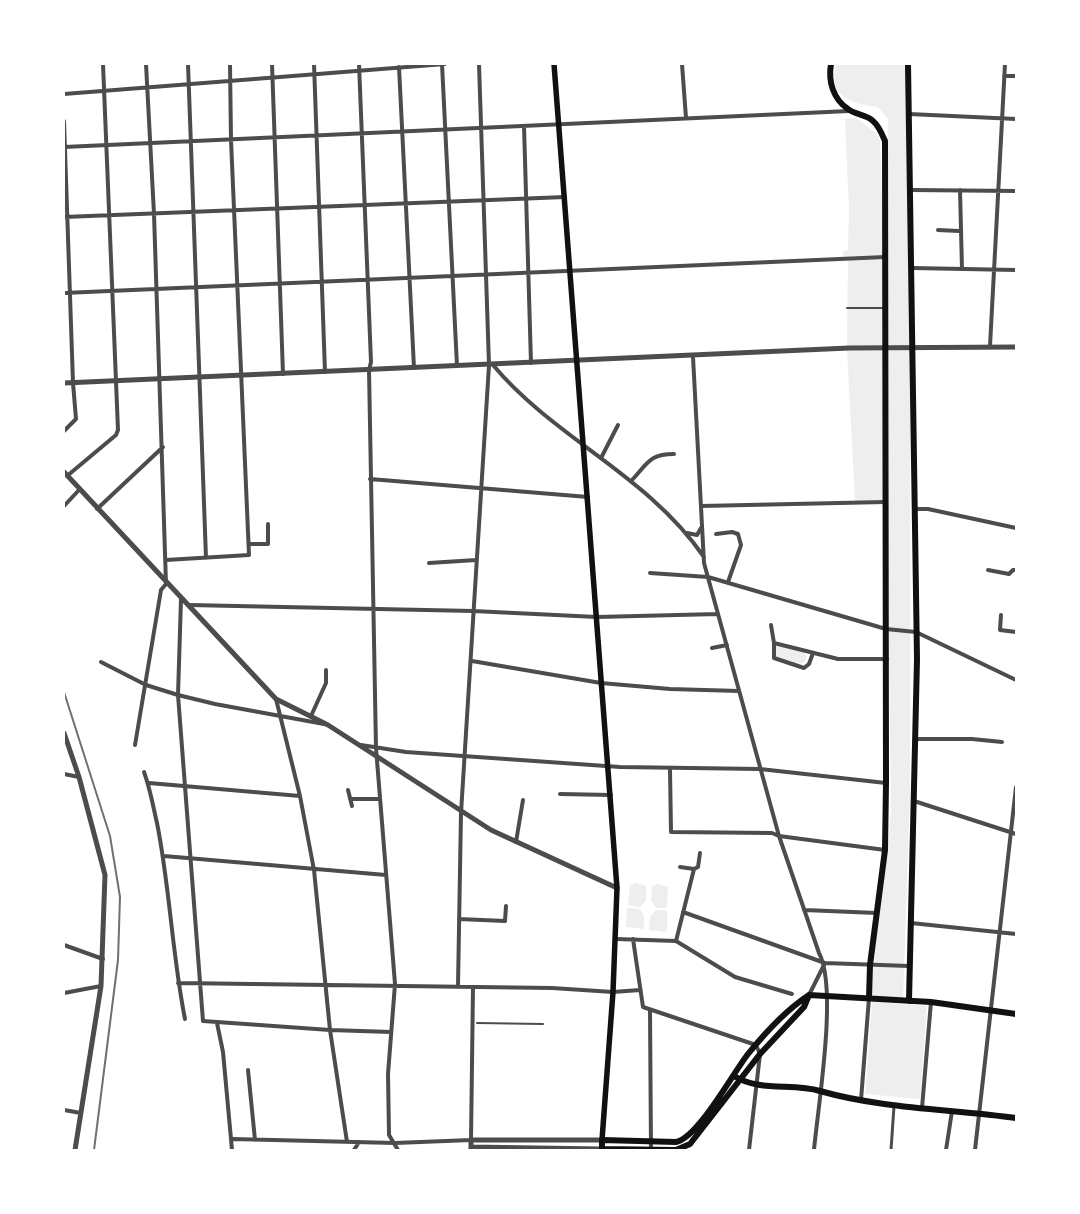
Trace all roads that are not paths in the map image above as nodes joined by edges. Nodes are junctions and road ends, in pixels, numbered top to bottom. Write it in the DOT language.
graph roads {
  1 [pos="103,64"];
  2 [pos="146,64"];
  3 [pos="188,64"];
  4 [pos="230,64"];
  5 [pos="272,64"];
  6 [pos="314,64"];
  7 [pos="359,64"];
  8 [pos="443,64"];
  9 [pos="479,64"];
  10 [pos="554,64"];
  11 [pos="682,64"];
  12 [pos="831,64"];
  13 [pos="908,64"];
  14 [pos="1005,64"];
  15 [pos="399,67"];
  16 [pos="359,70"];
  17 [pos="314,73"];
  18 [pos="272,76"];
  19 [pos="1004,76"];
  20 [pos="1016,76"];
  21 [pos="231,81"];
  22 [pos="189,84"];
  23 [pos="147,87"];
  24 [pos="104,91"];
  25 [pos="64,94"];
  26 [pos="849,110"];
  27 [pos="908,114"];
  28 [pos="686,118"];
  29 [pos="1003,119"];
  30 [pos="1016,119"];
  31 [pos="64,121"];
  32 [pos="559,125"];
  33 [pos="524,126"];
  34 [pos="482,128"];
  35 [pos="446,130"];
  36 [pos="403,132"];
  37 [pos="362,134"];
  38 [pos="316,136"];
  39 [pos="274,138"];
  40 [pos="231,140"];
  41 [pos="190,142"];
  42 [pos="150,143"];
  43 [pos="107,145"];
  44 [pos="64,147"];
  45 [pos="910,190"];
  46 [pos="960,190"];
  47 [pos="996,191"];
  48 [pos="1016,191"];
  49 [pos="564,197"];
  50 [pos="525,199"];
  51 [pos="484,200"];
  52 [pos="448,202"];
  53 [pos="407,204"];
  54 [pos="365,205"];
  55 [pos="319,207"];
  56 [pos="277,209"];
  57 [pos="234,210"];
  58 [pos="192,212"];
  59 [pos="154,214"];
  60 [pos="110,215"];
  61 [pos="66,217"];
  62 [pos="938,230"];
  63 [pos="959,231"];
  64 [pos="885,257"];
  65 [pos="912,268"];
  66 [pos="962,269"];
  67 [pos="994,269"];
  68 [pos="1016,270"];
  69 [pos="528,272"];
  70 [pos="572,272"];
  71 [pos="487,274"];
  72 [pos="452,276"];
  73 [pos="408,278"];
  74 [pos="368,279"];
  75 [pos="322,281"];
  76 [pos="280,283"];
  77 [pos="237,285"];
  78 [pos="195,287"];
  79 [pos="156,289"];
  80 [pos="111,291"];
  81 [pos="70,292"];
  82 [pos="64,293"];
  83 [pos="847,308"];
  84 [pos="886,308"];
  85 [pos="990,346"];
  86 [pos="1016,346"];
  87 [pos="887,348"];
  88 [pos="914,348"];
  89 [pos="694,357"];
  90 [pos="577,361"];
  91 [pos="531,363"];
  92 [pos="491,365"];
  93 [pos="457,366"];
  94 [pos="414,368"];
  95 [pos="369,370"];
  96 [pos="325,372"];
  97 [pos="284,374"];
  98 [pos="241,376"];
  99 [pos="199,377"];
  100 [pos="160,379"];
  101 [pos="116,381"];
  102 [pos="64,383"];
  103 [pos="73,383"];
  104 [pos="618,425"];
  105 [pos="64,431"];
  106 [pos="584,446"];
  107 [pos="163,447"];
  108 [pos="674,454"];
  109 [pos="601,458"];
  110 [pos="65,474"];
  111 [pos="370,479"];
  112 [pos="632,480"];
  113 [pos="480,488"];
  114 [pos="79,490"];
  115 [pos="588,497"];
  116 [pos="885,502"];
  117 [pos="64,506"];
  118 [pos="701,506"];
  119 [pos="97,508"];
  120 [pos="915,509"];
  121 [pos="268,524"];
  122 [pos="702,525"];
  123 [pos="1016,528"];
  124 [pos="687,533"];
  125 [pos="716,534"];
  126 [pos="249,544"];
  127 [pos="704,557"];
  128 [pos="206,558"];
  129 [pos="166,560"];
  130 [pos="476,560"];
  131 [pos="429,563"];
  132 [pos="988,570"];
  133 [pos="1016,570"];
  134 [pos="650,573"];
  135 [pos="708,577"];
  136 [pos="728,582"];
  137 [pos="166,584"];
  138 [pos="181,600"];
  139 [pos="187,605"];
  140 [pos="372,610"];
  141 [pos="473,611"];
  142 [pos="718,614"];
  143 [pos="1001,615"];
  144 [pos="597,617"];
  145 [pos="772,624"];
  146 [pos="886,628"];
  147 [pos="916,632"];
  148 [pos="1016,632"];
  149 [pos="774,643"];
  150 [pos="727,645"];
  151 [pos="712,648"];
  152 [pos="812,653"];
  153 [pos="885,659"];
  154 [pos="472,661"];
  155 [pos="101,662"];
  156 [pos="326,670"];
  157 [pos="1016,680"];
  158 [pos="601,683"];
  159 [pos="146,685"];
  160 [pos="739,691"];
  161 [pos="178,695"];
  162 [pos="276,699"];
  163 [pos="311,716"];
  164 [pos="282,718"];
  165 [pos="328,725"];
  166 [pos="64,733"];
  167 [pos="916,739"];
  168 [pos="1002,742"];
  169 [pos="358,744"];
  170 [pos="135,745"];
  171 [pos="376,748"];
  172 [pos="465,755"];
  173 [pos="378,758"];
  174 [pos="608,764"];
  175 [pos="670,769"];
  176 [pos="760,769"];
  177 [pos="144,772"];
  178 [pos="64,774"];
  179 [pos="79,777"];
  180 [pos="148,783"];
  181 [pos="886,783"];
  182 [pos="184,786"];
  183 [pos="1016,787"];
  184 [pos="348,790"];
  185 [pos="560,794"];
  186 [pos="610,795"];
  187 [pos="300,796"];
  188 [pos="350,799"];
  189 [pos="380,799"];
  190 [pos="523,800"];
  191 [pos="914,801"];
  192 [pos="352,806"];
  193 [pos="461,813"];
  194 [pos="1011,833"];
  195 [pos="1016,834"];
  196 [pos="779,836"];
  197 [pos="516,843"];
  198 [pos="885,850"];
  199 [pos="700,853"];
  200 [pos="164,856"];
  201 [pos="189,858"];
  202 [pos="680,866"];
  203 [pos="694,869"];
  204 [pos="314,870"];
  205 [pos="386,875"];
  206 [pos="617,888"];
  207 [pos="506,906"];
  208 [pos="804,910"];
  209 [pos="683,912"];
  210 [pos="877,913"];
  211 [pos="459,919"];
  212 [pos="911,923"];
  213 [pos="999,932"];
  214 [pos="1016,934"];
  215 [pos="616,939"];
  216 [pos="634,939"];
  217 [pos="676,941"];
  218 [pos="64,945"];
  219 [pos="103,959"];
  220 [pos="825,963"];
  221 [pos="870,965"];
  222 [pos="910,966"];
  223 [pos="199,982"];
  224 [pos="178,983"];
  225 [pos="326,984"];
  226 [pos="395,984"];
  227 [pos="101,986"];
  228 [pos="458,986"];
  229 [pos="473,987"];
  230 [pos="640,990"];
  231 [pos="613,992"];
  232 [pos="64,993"];
  233 [pos="792,994"];
  234 [pos="808,995"];
  235 [pos="828,997"];
  236 [pos="869,998"];
  237 [pos="909,1001"];
  238 [pos="931,1002"];
  239 [pos="991,1009"];
  240 [pos="650,1010"];
  241 [pos="1016,1014"];
  242 [pos="185,1019"];
  243 [pos="217,1023"];
  244 [pos="477,1023"];
  245 [pos="542,1024"];
  246 [pos="330,1030"];
  247 [pos="392,1032"];
  248 [pos="756,1045"];
  249 [pos="760,1054"];
  250 [pos="248,1070"];
  251 [pos="734,1076"];
  252 [pos="742,1080"];
  253 [pos="757,1085"];
  254 [pos="726,1087"];
  255 [pos="819,1091"];
  256 [pos="733,1092"];
  257 [pos="719,1096"];
  258 [pos="862,1100"];
  259 [pos="726,1101"];
  260 [pos="713,1105"];
  261 [pos="894,1106"];
  262 [pos="922,1108"];
  263 [pos="64,1110"];
  264 [pos="719,1110"];
  265 [pos="952,1111"];
  266 [pos="81,1113"];
  267 [pos="979,1113"];
  268 [pos="706,1114"];
  269 [pos="1016,1118"];
  270 [pos="712,1119"];
  271 [pos="697,1126"];
  272 [pos="702,1131"];
  273 [pos="233,1139"];
  274 [pos="256,1140"];
  275 [pos="471,1140"];
  276 [pos="602,1140"];
  277 [pos="684,1140"];
  278 [pos="651,1141"];
  279 [pos="347,1142"];
  280 [pos="359,1142"];
  281 [pos="668,1142"];
  282 [pos="395,1143"];
  283 [pos="471,1149"];
  284 [pos="602,1149"];
  285 [pos="686,1149"];
  286 [pos="75,1150"];
  287 [pos="232,1150"];
  288 [pos="354,1150"];
  289 [pos="398,1150"];
  290 [pos="651,1150"];
  291 [pos="668,1150"];
  292 [pos="749,1150"];
  293 [pos="814,1150"];
  294 [pos="891,1150"];
  295 [pos="946,1150"];
  296 [pos="975,1150"];
  1 -- 24 [label="street"];
  2 -- 23 [label="street"];
  3 -- 22 [label="street"];
  4 -- 21 [label="street"];
  5 -- 18 [label="street"];
  6 -- 17 [label="street"];
  7 -- 16 [label="street"];
  8 -- 15 [label="street"];
  8 -- 35 [label="street"];
  9 -- 34 [label="street"];
  10 -- 32 [label="main road"];
  11 -- 28 [label="street"];
  12 -- 26 [label="main road"];
  13 -- 27 [label="main road"];
  14 -- 19 [label="street"];
  15 -- 16 [label="street"];
  15 -- 36 [label="street"];
  16 -- 17 [label="street"];
  16 -- 37 [label="street"];
  17 -- 18 [label="street"];
  17 -- 38 [label="street"];
  18 -- 21 [label="street"];
  18 -- 39 [label="street"];
  19 -- 20 [label="street"];
  19 -- 29 [label="street"];
  21 -- 22 [label="street"];
  21 -- 40 [label="street"];
  22 -- 23 [label="street"];
  22 -- 41 [label="street"];
  23 -- 24 [label="street"];
  23 -- 42 [label="street"];
  24 -- 25 [label="street"];
  24 -- 43 [label="street"];
  26 -- 28 [label="street"];
  26 -- 64 [label="main road"];
  27 -- 29 [label="street"];
  27 -- 45 [label="main road"];
  28 -- 32 [label="street"];
  29 -- 30 [label="street"];
  29 -- 47 [label="street"];
  31 -- 44 [label="street"];
  32 -- 33 [label="street"];
  32 -- 49 [label="main road"];
  33 -- 34 [label="street"];
  33 -- 50 [label="street"];
  34 -- 35 [label="street"];
  34 -- 51 [label="street"];
  35 -- 36 [label="street"];
  35 -- 52 [label="street"];
  36 -- 37 [label="street"];
  36 -- 53 [label="street"];
  37 -- 38 [label="street"];
  37 -- 54 [label="street"];
  38 -- 39 [label="street"];
  38 -- 55 [label="street"];
  39 -- 40 [label="street"];
  39 -- 56 [label="street"];
  40 -- 41 [label="street"];
  40 -- 57 [label="street"];
  41 -- 42 [label="street"];
  41 -- 58 [label="street"];
  42 -- 43 [label="street"];
  42 -- 59 [label="street"];
  43 -- 44 [label="street"];
  43 -- 60 [label="street"];
  44 -- 61 [label="street"];
  45 -- 46 [label="street"];
  45 -- 65 [label="main road"];
  46 -- 47 [label="street"];
  46 -- 63 [label="street"];
  47 -- 48 [label="street"];
  47 -- 67 [label="street"];
  49 -- 50 [label="street"];
  49 -- 70 [label="main road"];
  50 -- 51 [label="street"];
  50 -- 69 [label="street"];
  51 -- 52 [label="street"];
  51 -- 71 [label="street"];
  52 -- 53 [label="street"];
  52 -- 72 [label="street"];
  53 -- 54 [label="street"];
  53 -- 73 [label="street"];
  54 -- 55 [label="street"];
  54 -- 74 [label="street"];
  55 -- 56 [label="street"];
  55 -- 75 [label="street"];
  56 -- 57 [label="street"];
  56 -- 76 [label="street"];
  57 -- 58 [label="street"];
  57 -- 77 [label="street"];
  58 -- 59 [label="street"];
  58 -- 78 [label="street"];
  59 -- 60 [label="street"];
  59 -- 79 [label="street"];
  60 -- 61 [label="street"];
  60 -- 80 [label="street"];
  61 -- 81 [label="street"];
  62 -- 63 [label="street"];
  63 -- 66 [label="street"];
  64 -- 70 [label="street"];
  64 -- 84 [label="main road"];
  65 -- 66 [label="street"];
  65 -- 88 [label="main road"];
  66 -- 67 [label="street"];
  67 -- 68 [label="street"];
  67 -- 85 [label="street"];
  69 -- 70 [label="street"];
  69 -- 71 [label="street"];
  69 -- 91 [label="street"];
  70 -- 90 [label="main road"];
  71 -- 72 [label="street"];
  71 -- 92 [label="street"];
  72 -- 73 [label="street"];
  72 -- 93 [label="street"];
  73 -- 74 [label="street"];
  73 -- 94 [label="street"];
  74 -- 75 [label="street"];
  74 -- 95 [label="street"];
  75 -- 76 [label="street"];
  75 -- 96 [label="street"];
  76 -- 77 [label="street"];
  76 -- 97 [label="street"];
  77 -- 78 [label="street"];
  77 -- 98 [label="street"];
  78 -- 79 [label="street"];
  78 -- 99 [label="street"];
  79 -- 80 [label="street"];
  79 -- 100 [label="street"];
  80 -- 81 [label="street"];
  80 -- 101 [label="street"];
  81 -- 82 [label="street"];
  81 -- 103 [label="street"];
  83 -- 84 [label="lane"];
  84 -- 87 [label="main road"];
  85 -- 86 [label="street"];
  85 -- 88 [label="street"];
  87 -- 88 [label="street"];
  87 -- 89 [label="street"];
  87 -- 116 [label="main road"];
  88 -- 120 [label="main road"];
  89 -- 90 [label="street"];
  89 -- 118 [label="street"];
  90 -- 91 [label="street"];
  90 -- 106 [label="main road"];
  91 -- 92 [label="street"];
  92 -- 93 [label="street"];
  92 -- 106 [label="street"];
  92 -- 113 [label="street"];
  93 -- 94 [label="street"];
  94 -- 95 [label="street"];
  95 -- 96 [label="street"];
  95 -- 111 [label="street"];
  96 -- 97 [label="street"];
  97 -- 98 [label="street"];
  98 -- 99 [label="street"];
  98 -- 126 [label="street"];
  99 -- 100 [label="street"];
  99 -- 128 [label="street"];
  100 -- 101 [label="street"];
  100 -- 107 [label="street"];
  101 -- 103 [label="street"];
  101 -- 110 [label="street"];
  102 -- 103 [label="street"];
  103 -- 105 [label="street"];
  104 -- 109 [label="street"];
  106 -- 109 [label="street"];
  106 -- 115 [label="main road"];
  107 -- 119 [label="street"];
  107 -- 129 [label="street"];
  108 -- 112 [label="street"];
  109 -- 112 [label="street"];
  110 -- 114 [label="street"];
  111 -- 113 [label="street"];
  111 -- 140 [label="street"];
  112 -- 124 [label="street"];
  113 -- 115 [label="street"];
  113 -- 130 [label="street"];
  114 -- 117 [label="street"];
  114 -- 119 [label="street"];
  115 -- 144 [label="main road"];
  116 -- 118 [label="street"];
  116 -- 146 [label="main road"];
  118 -- 122 [label="street"];
  119 -- 137 [label="street"];
  120 -- 123 [label="street"];
  120 -- 147 [label="main road"];
  121 -- 126 [label="street"];
  122 -- 124 [label="street"];
  122 -- 127 [label="street"];
  124 -- 127 [label="street"];
  125 -- 136 [label="street"];
  126 -- 128 [label="street"];
  127 -- 135 [label="street"];
  128 -- 129 [label="street"];
  129 -- 137 [label="street"];
  130 -- 131 [label="street"];
  130 -- 141 [label="street"];
  132 -- 133 [label="street"];
  134 -- 135 [label="street"];
  135 -- 136 [label="street"];
  135 -- 142 [label="street"];
  136 -- 146 [label="street"];
  137 -- 138 [label="street"];
  137 -- 159 [label="street"];
  138 -- 139 [label="street"];
  138 -- 161 [label="street"];
  139 -- 140 [label="street"];
  139 -- 162 [label="street"];
  140 -- 141 [label="street"];
  140 -- 171 [label="street"];
  141 -- 144 [label="street"];
  141 -- 154 [label="street"];
  142 -- 144 [label="street"];
  142 -- 150 [label="street"];
  143 -- 148 [label="street"];
  144 -- 158 [label="main road"];
  145 -- 149 [label="street"];
  146 -- 147 [label="street"];
  146 -- 153 [label="main road"];
  147 -- 157 [label="street"];
  147 -- 167 [label="main road"];
  149 -- 152 [label="street"];
  149 -- 152 [label="street"];
  150 -- 151 [label="street"];
  150 -- 160 [label="street"];
  152 -- 153 [label="street"];
  153 -- 181 [label="main road"];
  154 -- 158 [label="street"];
  154 -- 172 [label="street"];
  155 -- 159 [label="street"];
  156 -- 163 [label="street"];
  158 -- 160 [label="street"];
  158 -- 174 [label="main road"];
  159 -- 161 [label="street"];
  159 -- 170 [label="street"];
  160 -- 176 [label="street"];
  161 -- 164 [label="street"];
  161 -- 182 [label="street"];
  162 -- 163 [label="street"];
  162 -- 164 [label="street"];
  163 -- 165 [label="street"];
  164 -- 165 [label="street"];
  164 -- 187 [label="street"];
  165 -- 169 [label="street"];
  166 -- 179 [label="street"];
  167 -- 168 [label="street"];
  167 -- 191 [label="main road"];
  169 -- 171 [label="street"];
  169 -- 173 [label="street"];
  171 -- 172 [label="street"];
  171 -- 173 [label="street"];
  172 -- 174 [label="street"];
  172 -- 193 [label="street"];
  173 -- 189 [label="street"];
  173 -- 193 [label="street"];
  174 -- 175 [label="street"];
  174 -- 186 [label="main road"];
  175 -- 176 [label="street"];
  175 -- 196 [label="street"];
  176 -- 181 [label="street"];
  176 -- 196 [label="street"];
  177 -- 180 [label="street"];
  178 -- 179 [label="street"];
  179 -- 219 [label="street"];
  180 -- 182 [label="street"];
  180 -- 200 [label="street"];
  181 -- 198 [label="main road"];
  182 -- 187 [label="street"];
  182 -- 201 [label="street"];
  183 -- 194 [label="street"];
  184 -- 188 [label="street"];
  185 -- 186 [label="street"];
  186 -- 206 [label="main road"];
  187 -- 204 [label="street"];
  188 -- 189 [label="street"];
  188 -- 192 [label="street"];
  189 -- 205 [label="street"];
  190 -- 197 [label="street"];
  191 -- 194 [label="street"];
  191 -- 212 [label="main road"];
  193 -- 197 [label="street"];
  193 -- 211 [label="street"];
  194 -- 195 [label="street"];
  194 -- 213 [label="street"];
  196 -- 198 [label="street"];
  196 -- 208 [label="street"];
  197 -- 206 [label="street"];
  198 -- 210 [label="main road"];
  199 -- 203 [label="street"];
  200 -- 201 [label="street"];
  200 -- 224 [label="street"];
  201 -- 204 [label="street"];
  201 -- 223 [label="street"];
  202 -- 203 [label="street"];
  203 -- 209 [label="street"];
  204 -- 205 [label="street"];
  204 -- 225 [label="street"];
  205 -- 226 [label="street"];
  206 -- 215 [label="main road"];
  207 -- 211 [label="street"];
  208 -- 210 [label="street"];
  208 -- 220 [label="street"];
  209 -- 217 [label="street"];
  209 -- 220 [label="street"];
  210 -- 221 [label="main road"];
  211 -- 228 [label="street"];
  212 -- 213 [label="street"];
  212 -- 222 [label="main road"];
  213 -- 214 [label="street"];
  213 -- 239 [label="street"];
  215 -- 216 [label="street"];
  215 -- 231 [label="main road"];
  216 -- 217 [label="street"];
  216 -- 230 [label="street"];
  217 -- 233 [label="street"];
  218 -- 219 [label="street"];
  219 -- 227 [label="street"];
  220 -- 221 [label="street"];
  220 -- 234 [label="street"];
  220 -- 235 [label="street"];
  221 -- 222 [label="street"];
  221 -- 236 [label="main road"];
  222 -- 237 [label="main road"];
  223 -- 224 [label="street"];
  223 -- 225 [label="street"];
  223 -- 243 [label="street"];
  224 -- 242 [label="street"];
  225 -- 226 [label="street"];
  225 -- 246 [label="street"];
  226 -- 228 [label="street"];
  226 -- 247 [label="street"];
  227 -- 232 [label="street"];
  227 -- 266 [label="street"];
  228 -- 229 [label="street"];
  229 -- 231 [label="street"];
  229 -- 275 [label="street"];
  230 -- 231 [label="street"];
  230 -- 240 [label="street"];
  231 -- 276 [label="main road"];
  234 -- 235 [label="main road"];
  234 -- 248 [label="main road"];
  234 -- 249 [label="main road"];
  235 -- 236 [label="main road"];
  235 -- 255 [label="street"];
  236 -- 237 [label="main road"];
  236 -- 258 [label="street"];
  237 -- 238 [label="main road"];
  238 -- 239 [label="main road"];
  238 -- 262 [label="street"];
  239 -- 241 [label="main road"];
  239 -- 267 [label="street"];
  240 -- 248 [label="street"];
  240 -- 278 [label="street"];
  243 -- 246 [label="street"];
  243 -- 273 [label="street"];
  244 -- 245 [label="lane"];
  246 -- 247 [label="street"];
  246 -- 279 [label="street"];
  247 -- 282 [label="street"];
  248 -- 249 [label="street"];
  248 -- 251 [label="main road"];
  249 -- 252 [label="main road"];
  249 -- 253 [label="street"];
  250 -- 274 [label="street"];
  251 -- 252 [label="main road"];
  251 -- 254 [label="main road"];
  252 -- 253 [label="main road"];
  252 -- 256 [label="main road"];
  253 -- 255 [label="main road"];
  253 -- 292 [label="street"];
  254 -- 256 [label="main road"];
  254 -- 257 [label="main road"];
  255 -- 258 [label="main road"];
  255 -- 293 [label="street"];
  256 -- 259 [label="main road"];
  257 -- 259 [label="main road"];
  257 -- 260 [label="main road"];
  258 -- 261 [label="main road"];
  259 -- 264 [label="main road"];
  260 -- 264 [label="main road"];
  260 -- 268 [label="main road"];
  261 -- 262 [label="main road"];
  261 -- 294 [label="street"];
  262 -- 265 [label="main road"];
  263 -- 266 [label="street"];
  264 -- 270 [label="main road"];
  265 -- 267 [label="main road"];
  265 -- 295 [label="street"];
  266 -- 286 [label="street"];
  267 -- 269 [label="main road"];
  267 -- 296 [label="street"];
  268 -- 270 [label="main road"];
  268 -- 271 [label="main road"];
  270 -- 272 [label="main road"];
  271 -- 272 [label="main road"];
  271 -- 277 [label="main road"];
  272 -- 285 [label="main road"];
  273 -- 274 [label="street"];
  273 -- 287 [label="street"];
  274 -- 279 [label="street"];
  275 -- 276 [label="street"];
  275 -- 282 [label="street"];
  275 -- 283 [label="street"];
  276 -- 278 [label="main road"];
  276 -- 284 [label="main road"];
  277 -- 281 [label="main road"];
  277 -- 285 [label="street"];
  278 -- 281 [label="main road"];
  278 -- 290 [label="street"];
  279 -- 280 [label="street"];
  280 -- 282 [label="street"];
  280 -- 288 [label="street"];
  281 -- 291 [label="main road"];
  282 -- 289 [label="street"];
  283 -- 284 [label="street"];
  284 -- 290 [label="main road"];
  285 -- 291 [label="main road"];
  290 -- 291 [label="main road"];
}
